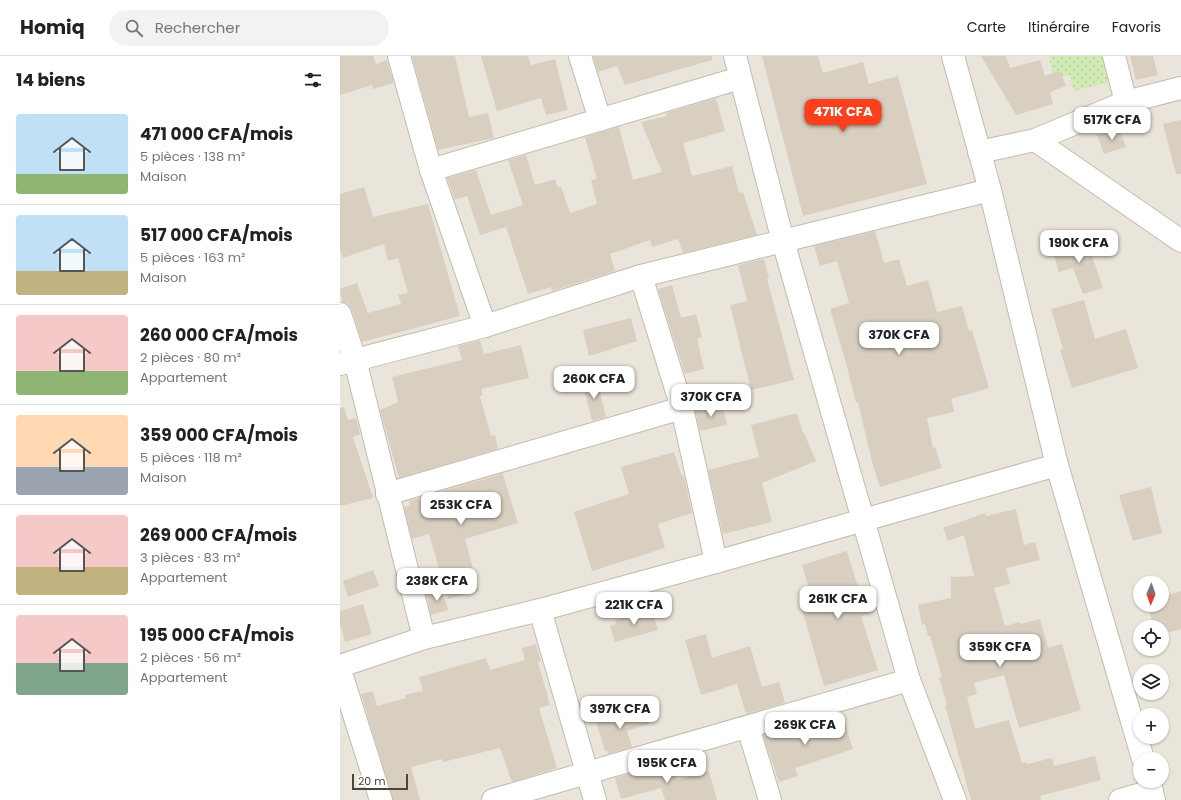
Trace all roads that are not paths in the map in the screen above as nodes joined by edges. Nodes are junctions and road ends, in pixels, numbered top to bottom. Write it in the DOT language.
graph roads {
  1 [pos="399,56"];
  2 [pos="580,56"];
  3 [pos="735,56"];
  4 [pos="953,56"];
  5 [pos="1114,56"];
  6 [pos="740,78"];
  7 [pos="1181,88"];
  8 [pos="1126,102"];
  9 [pos="600,120"];
  10 [pos="1036,140"];
  11 [pos="979,152"];
  12 [pos="431,170"];
  13 [pos="990,190"];
  14 [pos="783,241"];
  15 [pos="1181,241"];
  16 [pos="641,276"];
  17 [pos="340,314"];
  18 [pos="485,326"];
  19 [pos="347,362"];
  20 [pos="682,408"];
  21 [pos="1056,465"];
  22 [pos="387,494"];
  23 [pos="864,519"];
  24 [pos="716,562"];
  25 [pos="540,610"];
  26 [pos="424,638"];
  27 [pos="340,666"];
  28 [pos="340,670"];
  29 [pos="909,680"];
  30 [pos="748,727"];
  31 [pos="1141,752"];
  32 [pos="587,773"];
  33 [pos="1152,791"];
  34 [pos="381,800"];
  35 [pos="493,800"];
  36 [pos="595,800"];
  37 [pos="770,800"];
  38 [pos="955,800"];
  39 [pos="1120,800"];
  1 -- 12 [label="street"];
  2 -- 9 [label="street"];
  3 -- 6 [label="street"];
  4 -- 11 [label="street"];
  5 -- 8 [label="street"];
  6 -- 9 [label="street"];
  6 -- 14 [label="street"];
  7 -- 8 [label="street"];
  8 -- 10 [label="street"];
  9 -- 12 [label="street"];
  10 -- 11 [label="street"];
  10 -- 15 [label="street"];
  11 -- 13 [label="street"];
  12 -- 18 [label="street"];
  13 -- 14 [label="street"];
  13 -- 21 [label="street"];
  14 -- 16 [label="street"];
  14 -- 23 [label="street"];
  16 -- 18 [label="street"];
  16 -- 20 [label="street"];
  17 -- 19 [label="street"];
  18 -- 19 [label="street"];
  19 -- 22 [label="street"];
  20 -- 22 [label="street"];
  20 -- 24 [label="street"];
  21 -- 23 [label="street"];
  21 -- 31 [label="street"];
  22 -- 26 [label="street"];
  23 -- 24 [label="street"];
  23 -- 29 [label="street"];
  24 -- 25 [label="street"];
  25 -- 26 [label="street"];
  25 -- 32 [label="street"];
  26 -- 27 [label="street"];
  28 -- 34 [label="street"];
  29 -- 30 [label="street"];
  29 -- 38 [label="street"];
  30 -- 32 [label="street"];
  30 -- 37 [label="street"];
  32 -- 35 [label="street"];
  32 -- 36 [label="street"];
  33 -- 39 [label="street"];
}
